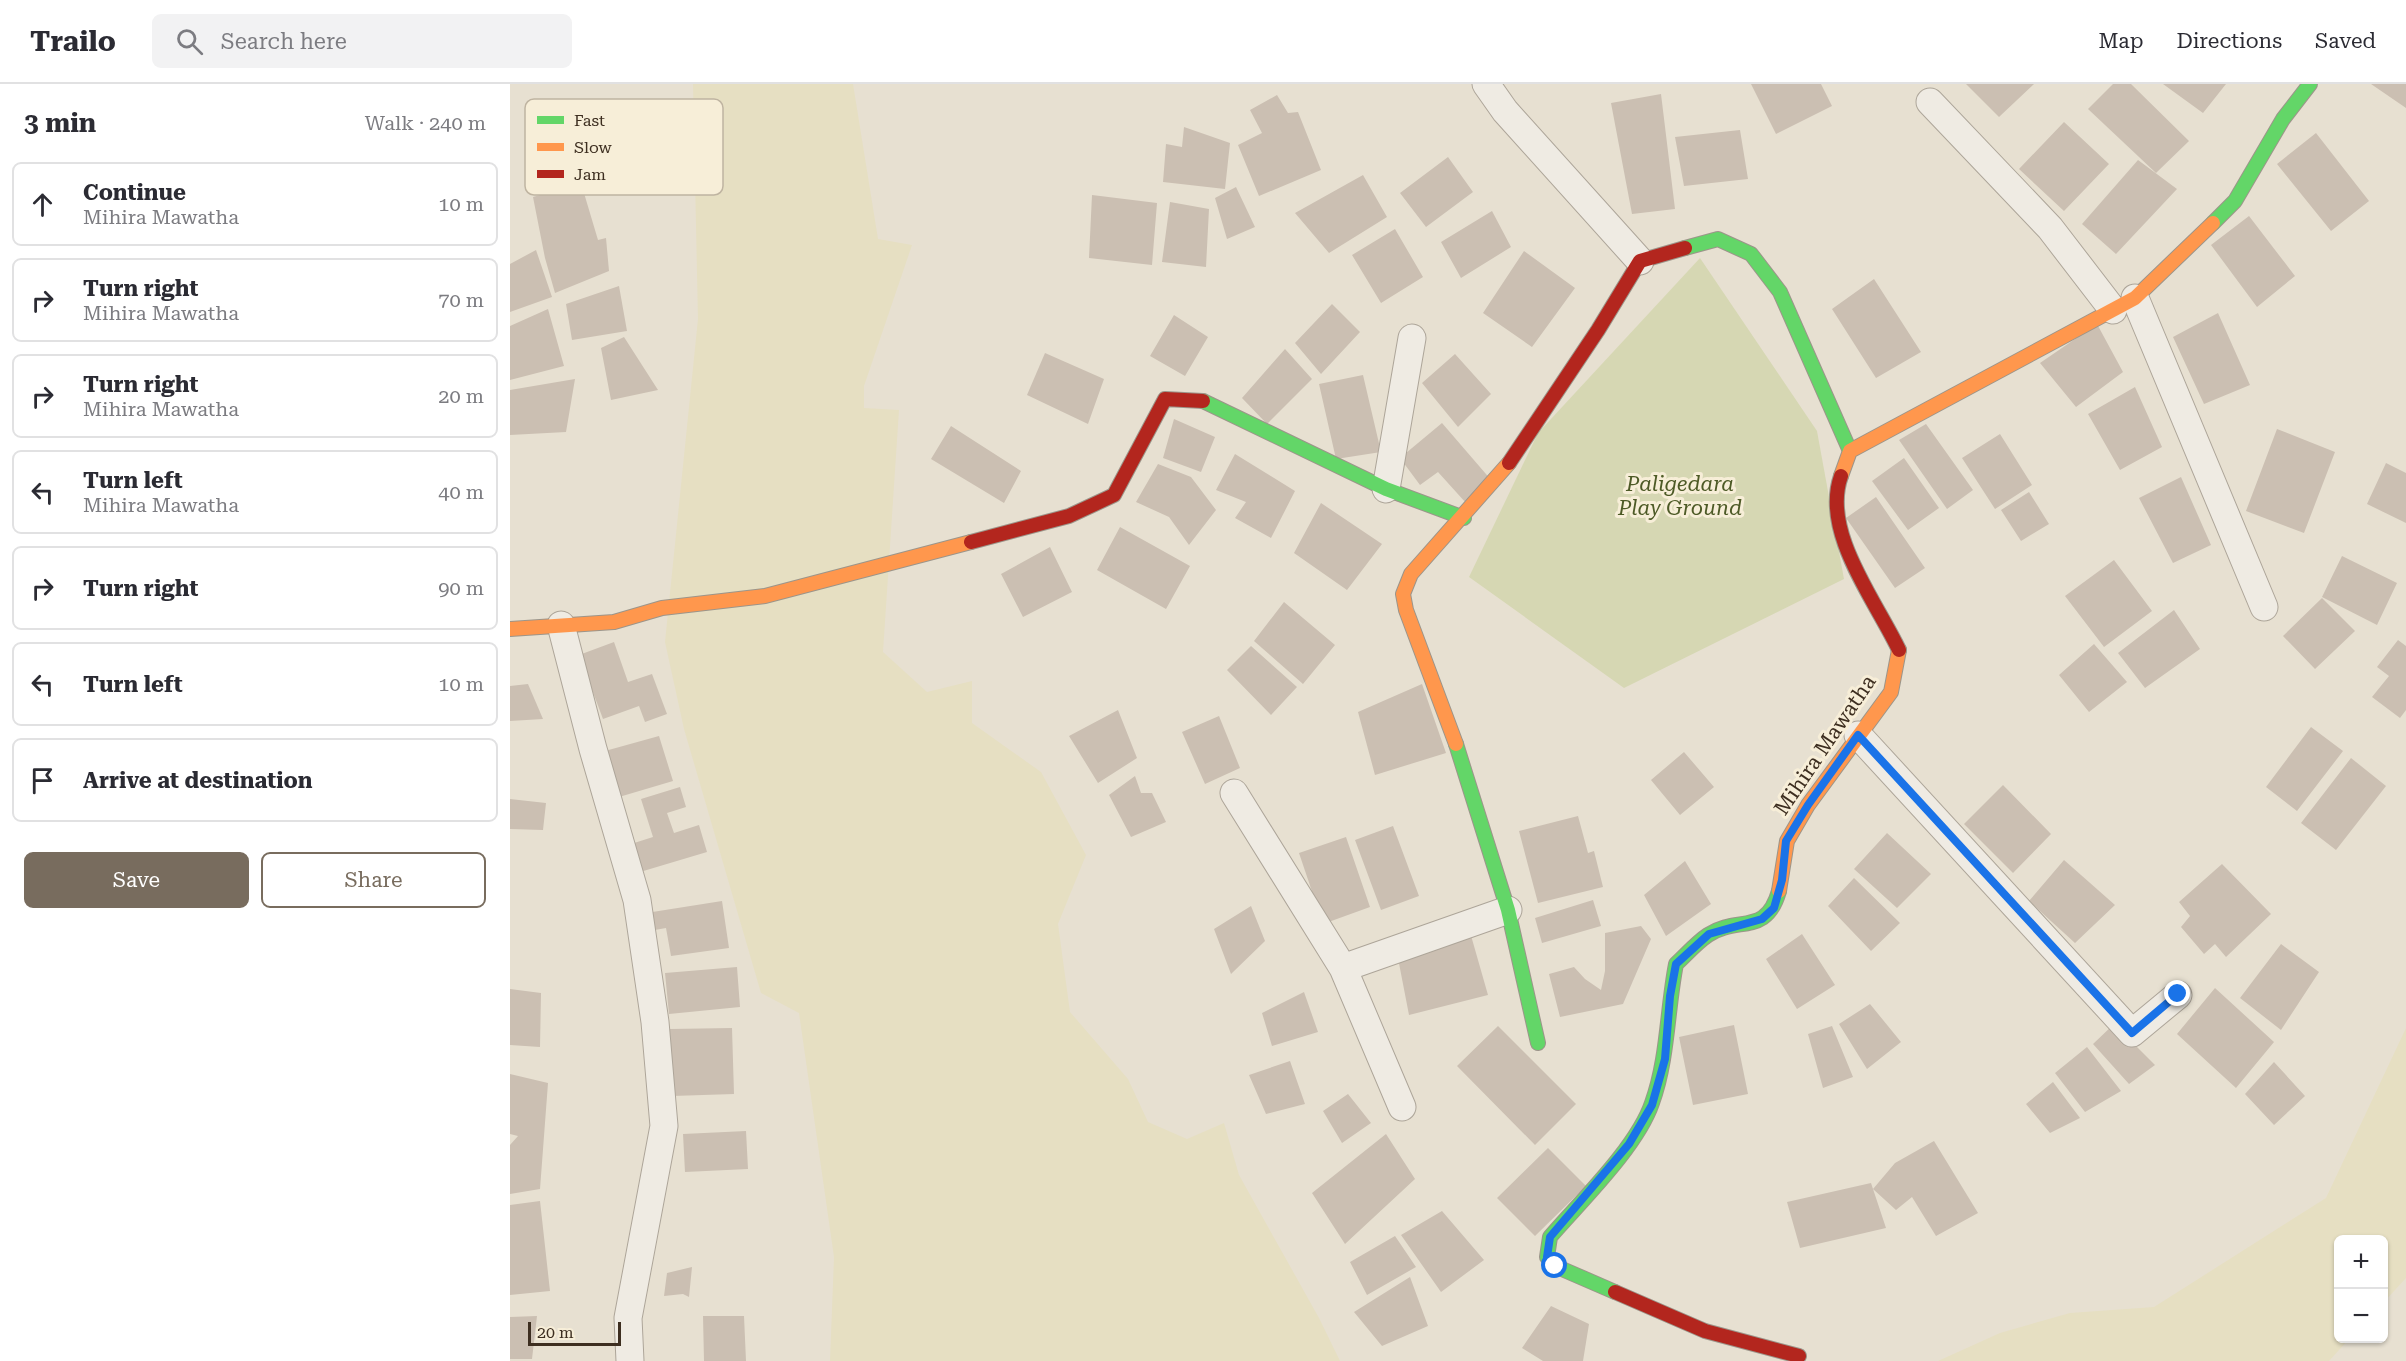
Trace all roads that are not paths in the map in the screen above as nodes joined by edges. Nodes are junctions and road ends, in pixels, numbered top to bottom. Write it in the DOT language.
graph roads {
  1 [pos="1486,84"];
  2 [pos="2310,84"];
  3 [pos="1930,102"];
  4 [pos="1640,261"];
  5 [pos="2124,304"];
  6 [pos="1412,338"];
  7 [pos="1850,451"];
  8 [pos="1386,489"];
  9 [pos="1464,518"];
  10 [pos="2264,607"];
  11 [pos="561,625"];
  12 [pos="510,629"];
  13 [pos="1858,735"];
  14 [pos="1234,793"];
  15 [pos="1508,910"];
  16 [pos="1342,968"];
  17 [pos="2178,994"];
  18 [pos="1538,1043"];
  19 [pos="1402,1107"];
  20 [pos="1800,1356"];
  21 [pos="630,1361"];
  1 -- 4 [label="street"];
  2 -- 5 [label="street"];
  3 -- 5 [label="street"];
  4 -- 7 [label="street"];
  4 -- 9 [label="street"];
  5 -- 7 [label="street"];
  5 -- 10 [label="street"];
  6 -- 8 [label="street"];
  7 -- 13 [label="street, Mihira Mawatha"];
  8 -- 9 [label="street"];
  8 -- 11 [label="street"];
  9 -- 15 [label="street"];
  11 -- 12 [label="street"];
  11 -- 21 [label="street"];
  13 -- 17 [label="street"];
  13 -- 20 [label="street, Mihira Mawatha"];
  14 -- 16 [label="street"];
  15 -- 16 [label="street"];
  15 -- 18 [label="street"];
  16 -- 19 [label="street"];
}
